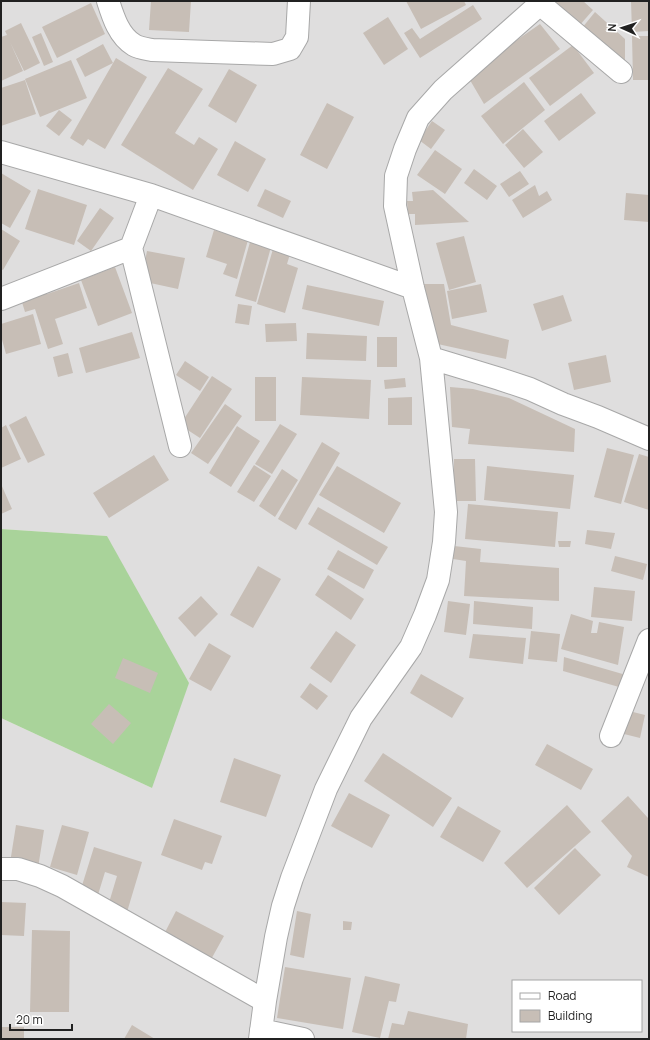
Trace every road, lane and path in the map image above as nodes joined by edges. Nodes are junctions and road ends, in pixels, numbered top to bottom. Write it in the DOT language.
graph roads {
  1 [pos="108,1"];
  2 [pos="299,1"];
  3 [pos="542,3"];
  4 [pos="621,72"];
  5 [pos="1,152"];
  6 [pos="151,195"];
  7 [pos="131,248"];
  8 [pos="413,288"];
  9 [pos="1,299"];
  10 [pos="431,358"];
  11 [pos="649,439"];
  12 [pos="180,446"];
  13 [pos="649,640"];
  14 [pos="611,736"];
  15 [pos="1,869"];
  16 [pos="265,1001"];
  17 [pos="260,1035"];
  18 [pos="303,1039"];
  1 -- 2 [label="street"];
  3 -- 4 [label="street"];
  3 -- 8 [label="street"];
  5 -- 6 [label="street"];
  6 -- 7 [label="street"];
  6 -- 8 [label="street"];
  7 -- 9 [label="street"];
  7 -- 12 [label="street"];
  8 -- 10 [label="street"];
  10 -- 11 [label="street"];
  10 -- 16 [label="street"];
  13 -- 14 [label="street"];
  15 -- 16 [label="street"];
  16 -- 17 [label="street"];
  17 -- 18 [label="street"];
}
